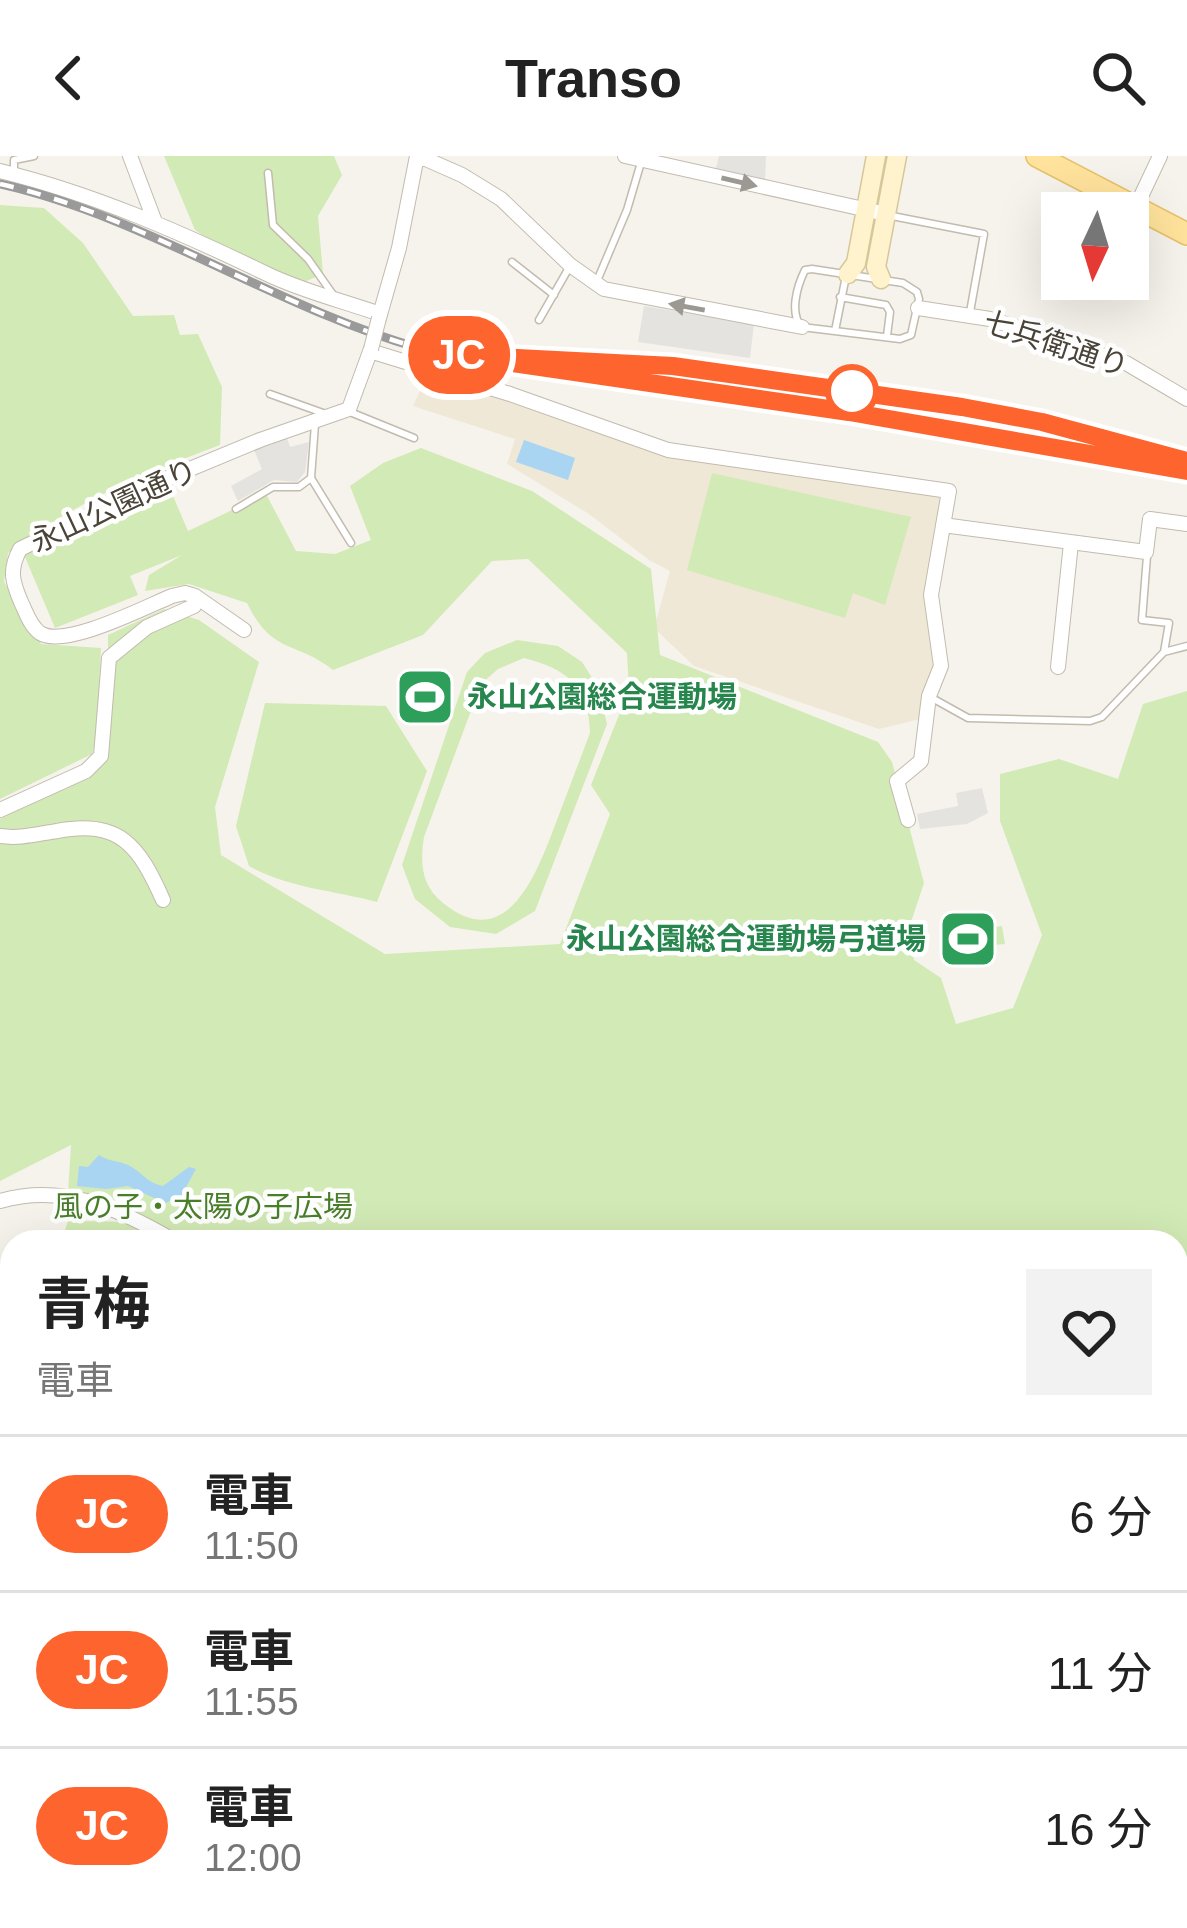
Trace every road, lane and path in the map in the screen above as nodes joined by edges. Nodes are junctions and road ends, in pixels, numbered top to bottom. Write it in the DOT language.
graph roads {
  1 [pos="34,156"];
  2 [pos="130,156"];
  3 [pos="418,156"];
  4 [pos="876,156"];
  5 [pos="897,156"];
  6 [pos="1037,156"];
  7 [pos="1160,156"];
  8 [pos="634,158"];
  9 [pos="7,173"];
  10 [pos="268,173"];
  11 [pos="1104,192"];
  12 [pos="1144,192"];
  13 [pos="866,210"];
  14 [pos="886,214"];
  15 [pos="1149,215"];
  16 [pos="155,222"];
  17 [pos="1187,234"];
  18 [pos="512,262"];
  19 [pos="570,265"];
  20 [pos="848,274"];
  21 [pos="881,279"];
  22 [pos="596,285"];
  23 [pos="554,295"];
  24 [pos="839,297"];
  25 [pos="336,299"];
  26 [pos="918,308"];
  27 [pos="380,316"];
  28 [pos="969,316"];
  29 [pos="539,320"];
  30 [pos="802,327"];
  31 [pos="835,331"];
  32 [pos="887,338"];
  33 [pos="370,350"];
  34 [pos="270,394"];
  35 [pos="1187,398"];
  36 [pos="349,409"];
  37 [pos="322,417"];
  38 [pos="414,439"];
  39 [pos="311,478"];
  40 [pos="236,509"];
  41 [pos="1187,524"];
  42 [pos="943,525"];
  43 [pos="1072,542"];
  44 [pos="351,543"];
  45 [pos="1146,552"];
  46 [pos="195,596"];
  47 [pos="244,630"];
  48 [pos="1187,646"];
  49 [pos="1164,652"];
  50 [pos="1058,667"];
  51 [pos="929,696"];
  52 [pos="0,810"];
  53 [pos="908,820"];
  54 [pos="0,836"];
  55 [pos="163,899"];
  56 [pos="0,1201"];
  57 [pos="154,1230"];
  1 -- 9 [label="lane"];
  2 -- 16 [label="street"];
  3 -- 19 [label="street"];
  3 -- 27 [label="street"];
  4 -- 13 [label="main road"];
  5 -- 14 [label="main road"];
  6 -- 11 [label="main road"];
  7 -- 12 [label="street"];
  8 -- 13 [label="street, one-way"];
  8 -- 22 [label="lane"];
  9 -- 16 [label="street"];
  10 -- 25 [label="lane"];
  13 -- 14 [label="street"];
  13 -- 20 [label="main road"];
  14 -- 21 [label="main road"];
  14 -- 28 [label="lane"];
  15 -- 17 [label="main road"];
  16 -- 25 [label="street"];
  18 -- 23 [label="lane"];
  19 -- 22 [label="street"];
  19 -- 23 [label="lane"];
  20 -- 21 [label="lane"];
  20 -- 24 [label="lane"];
  20 -- 30 [label="lane"];
  21 -- 26 [label="lane"];
  30 -- 22 [label="street, one-way"];
  23 -- 29 [label="lane"];
  24 -- 31 [label="lane"];
  24 -- 32 [label="lane"];
  25 -- 27 [label="street"];
  26 -- 28 [label="street, 七兵衛通り"];
  26 -- 32 [label="lane"];
  27 -- 33 [label="street, bridge"];
  28 -- 35 [label="street, 七兵衛通り"];
  30 -- 31 [label="lane"];
  31 -- 32 [label="lane"];
  33 -- 36 [label="street"];
  33 -- 42 [label="street"];
  34 -- 37 [label="lane"];
  36 -- 37 [label="street, 永山公園通り"];
  36 -- 38 [label="lane"];
  37 -- 39 [label="lane"];
  37 -- 46 [label="street, 永山公園通り"];
  39 -- 40 [label="lane"];
  39 -- 44 [label="lane"];
  41 -- 45 [label="street"];
  42 -- 43 [label="street"];
  42 -- 51 [label="street"];
  43 -- 45 [label="street"];
  43 -- 50 [label="street"];
  45 -- 49 [label="lane"];
  46 -- 47 [label="street"];
  46 -- 52 [label="street"];
  48 -- 49 [label="lane"];
  49 -- 51 [label="lane"];
  51 -- 53 [label="street"];
  54 -- 55 [label="street"];
  56 -- 57 [label="street"];
}
